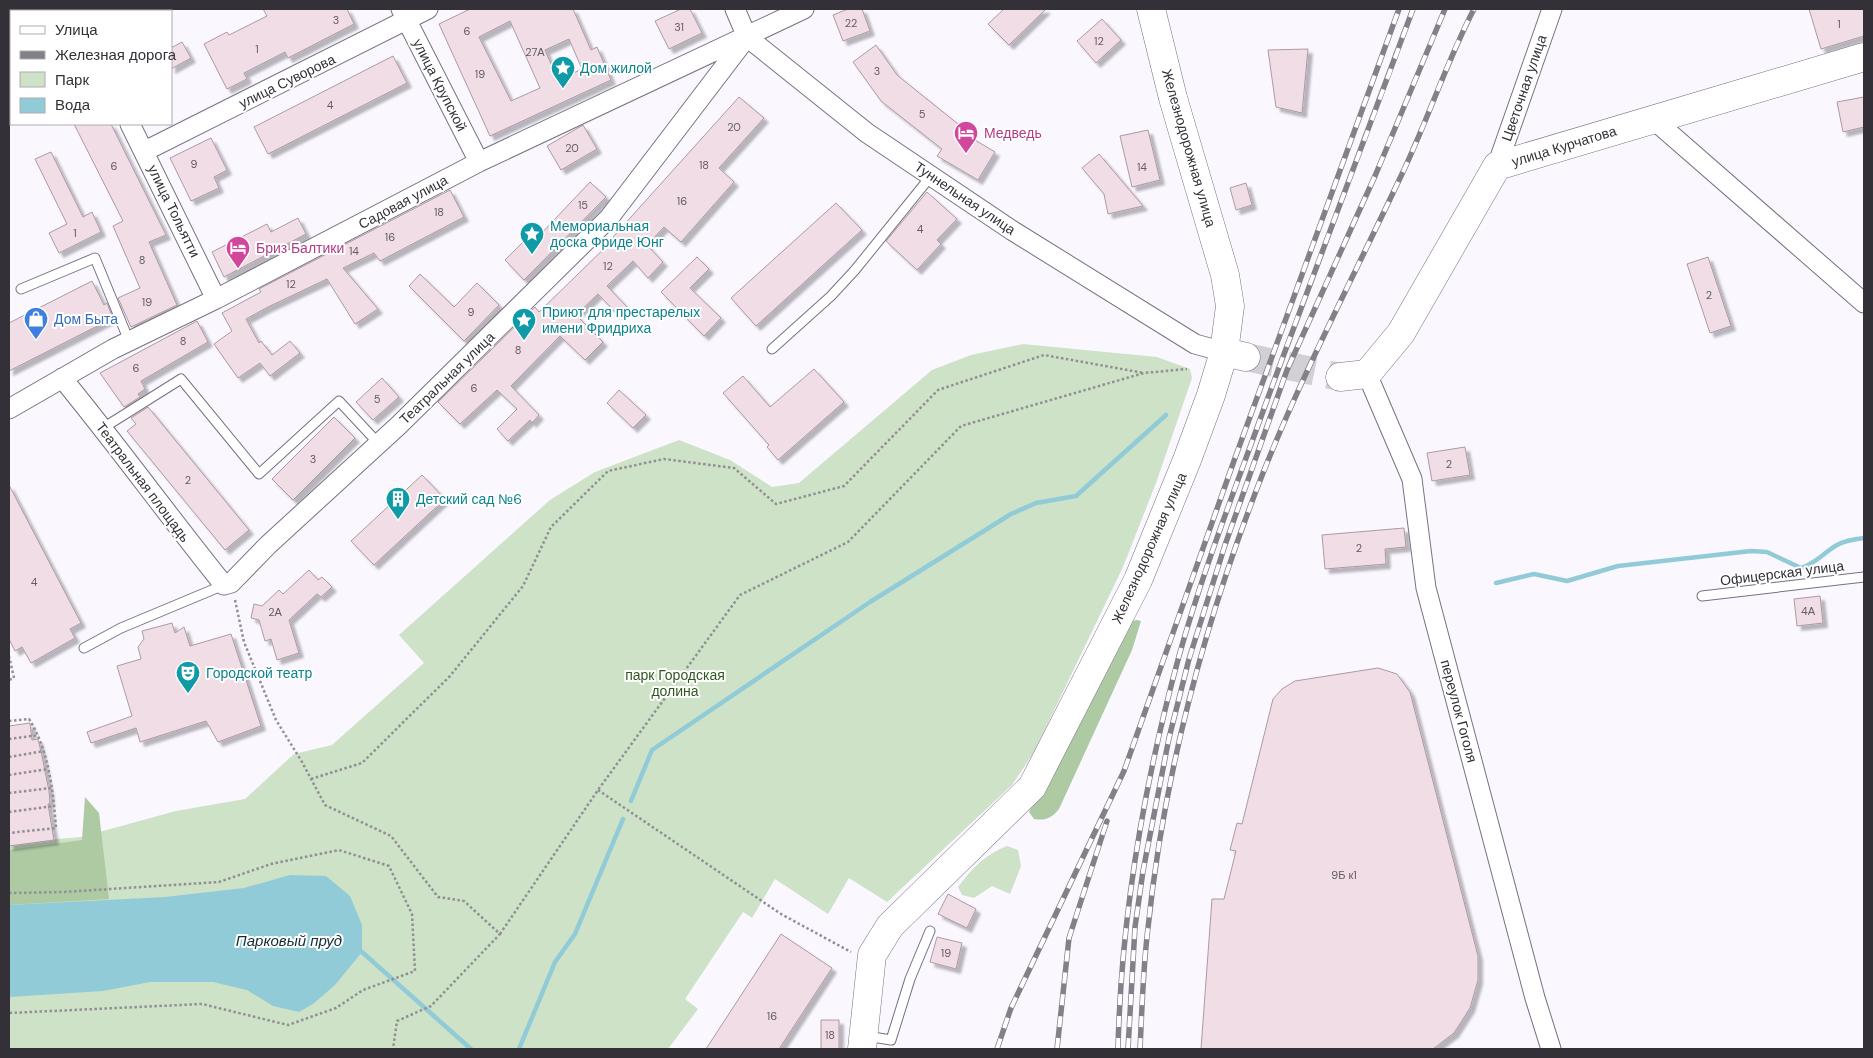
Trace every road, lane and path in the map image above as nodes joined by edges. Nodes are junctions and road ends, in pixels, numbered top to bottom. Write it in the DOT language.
graph roads {
  1 [pos="428,9"];
  2 [pos="735,9"];
  3 [pos="804,9"];
  4 [pos="1151,9"];
  5 [pos="1552,9"];
  6 [pos="404,15"];
  7 [pos="747,37"];
  8 [pos="1864,56"];
  9 [pos="1653,119"];
  10 [pos="131,125"];
  11 [pos="145,151"];
  12 [pos="479,162"];
  13 [pos="1497,166"];
  14 [pos="931,176"];
  15 [pos="21,289"];
  16 [pos="216,299"];
  17 [pos="1864,303"];
  18 [pos="129,341"];
  19 [pos="772,349"];
  20 [pos="1235,354"];
  21 [pos="1187,369"];
  22 [pos="1144,374"];
  23 [pos="1366,374"];
  24 [pos="1340,377"];
  25 [pos="62,378"];
  26 [pos="9,409"];
  27 [pos="103,428"];
  28 [pos="379,444"];
  29 [pos="1864,578"];
  30 [pos="228,584"];
  31 [pos="1702,596"];
  32 [pos="84,648"];
  33 [pos="9,656"];
  34 [pos="9,661"];
  35 [pos="9,680"];
  36 [pos="9,721"];
  37 [pos="39,736"];
  38 [pos="9,739"];
  39 [pos="45,751"];
  40 [pos="9,757"];
  41 [pos="48,769"];
  42 [pos="9,775"];
  43 [pos="311,779"];
  44 [pos="51,788"];
  45 [pos="598,790"];
  46 [pos="9,793"];
  47 [pos="54,806"];
  48 [pos="9,812"];
  49 [pos="9,833"];
  50 [pos="9,894"];
  51 [pos="930,931"];
  52 [pos="500,934"];
  53 [pos="855,954"];
  54 [pos="9,1013"];
  55 [pos="863,1042"];
  56 [pos="891,1045"];
  57 [pos="393,1049"];
  58 [pos="1550,1049"];
  1 -- 6 [label="street, улица Суворова"];
  2 -- 7 [label="street, Туннельная улица"];
  3 -- 7 [label="street, Садовая улица"];
  4 -- 20 [label="main road, Железнодорожная улица"];
  5 -- 13 [label="street, Цветочная улица"];
  6 -- 11 [label="street, улица Суворова"];
  6 -- 12 [label="street, улица Крупской"];
  7 -- 12 [label="street, Садовая улица"];
  7 -- 14 [label="street, Туннельная улица"];
  7 -- 28 [label="street, Театральная улица"];
  8 -- 9 [label="main road, улица Курчатова"];
  9 -- 13 [label="main road, улица Курчатова"];
  9 -- 17 [label="street"];
  10 -- 11 [label="street, улица Тольятти"];
  11 -- 16 [label="street, улица Тольятти"];
  12 -- 16 [label="street, Садовая улица"];
  13 -- 23 [label="main road, улица Курчатова"];
  14 -- 19 [label="lane"];
  14 -- 20 [label="street, Туннельная улица"];
  15 -- 18 [label="lane"];
  16 -- 18 [label="street, Садовая улица"];
  18 -- 25 [label="street, Садовая улица"];
  20 -- 55 [label="main road, Железнодорожная улица"];
  21 -- 22 [label="path"];
  22 -- 43 [label="path"];
  22 -- 45 [label="path"];
  23 -- 24 [label="main road"];
  23 -- 58 [label="street, переулок Гоголя"];
  25 -- 26 [label="street, Садовая улица"];
  25 -- 27 [label="street, Театральная площадь"];
  27 -- 28 [label="lane"];
  27 -- 30 [label="street, Театральная площадь"];
  28 -- 30 [label="street, Театральная улица"];
  29 -- 31 [label="lane, Офицерская улица"];
  30 -- 32 [label="lane"];
  30 -- 43 [label="path"];
  33 -- 34 [label="path"];
  34 -- 35 [label="path"];
  36 -- 37 [label="path"];
  37 -- 38 [label="path"];
  37 -- 39 [label="path"];
  39 -- 40 [label="path"];
  39 -- 41 [label="path"];
  41 -- 42 [label="path"];
  41 -- 44 [label="path"];
  43 -- 52 [label="path"];
  44 -- 46 [label="path"];
  44 -- 47 [label="path"];
  45 -- 52 [label="path"];
  45 -- 53 [label="path"];
  47 -- 48 [label="path"];
  47 -- 49 [label="path"];
  50 -- 54 [label="path"];
  51 -- 56 [label="lane"];
  52 -- 57 [label="path"];
  55 -- 56 [label="lane"];
}
